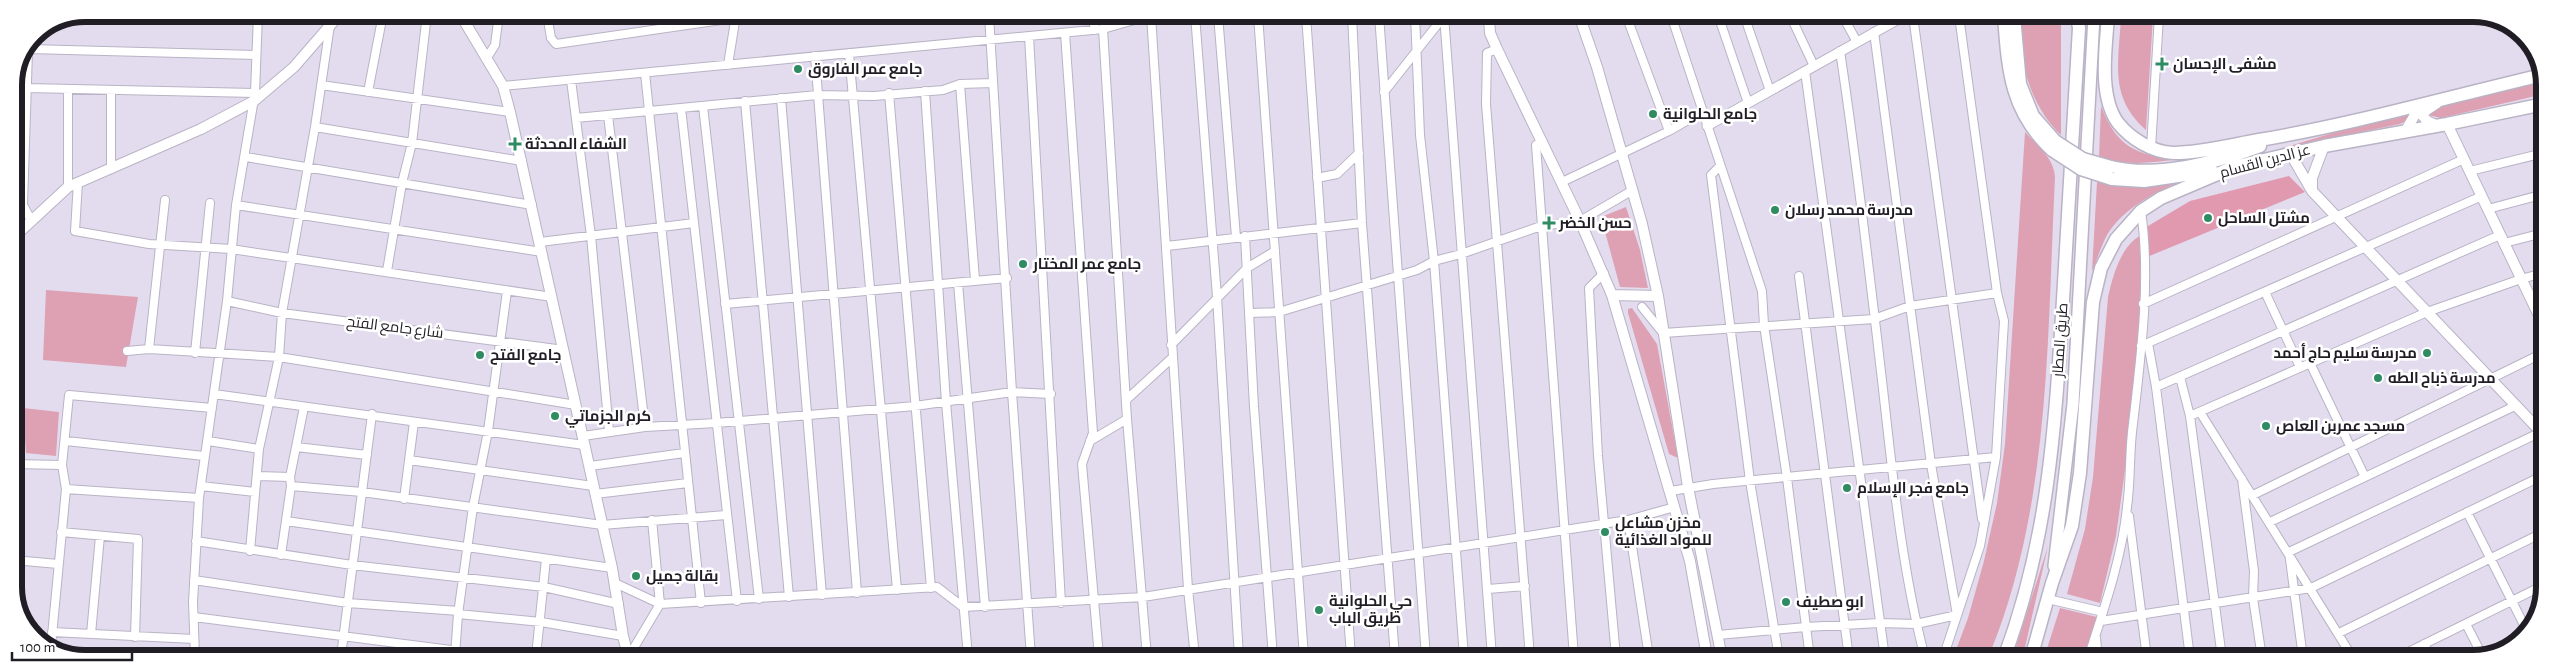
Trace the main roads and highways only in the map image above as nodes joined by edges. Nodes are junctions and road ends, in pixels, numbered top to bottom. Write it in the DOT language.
graph roads {
  1 [pos="333,22"];
  2 [pos="465,22"];
  3 [pos="1489,22"];
  4 [pos="1581,22"];
  5 [pos="2005,22"];
  6 [pos="2015,22"];
  7 [pos="2079,22"];
  8 [pos="2094,22"];
  9 [pos="2108,22"];
  10 [pos="2534,77"];
  11 [pos="2447,97"];
  12 [pos="2535,106"];
  13 [pos="2404,107"];
  14 [pos="2443,125"];
  15 [pos="2406,130"];
  16 [pos="2296,134"];
  17 [pos="2054,146"];
  18 [pos="2324,146"];
  19 [pos="2290,153"];
  20 [pos="2234,167"];
  21 [pos="2111,173"];
  22 [pos="2312,191"];
  23 [pos="22,229"];
  24 [pos="1612,295"];
  25 [pos="1658,296"];
  26 [pos="2535,309"];
  27 [pos="2536,427"];
  28 [pos="2052,582"];
  29 [pos="627,650"];
  30 [pos="1706,650"];
  31 [pos="1721,650"];
  32 [pos="2007,650"];
  33 [pos="2032,650"];
  1 -- 23 [label="main road"];
  2 -- 29 [label="main road"];
  3 -- 24 [label="main road"];
  4 -- 25 [label="main road"];
  5 -- 17 [label="highway"];
  6 -- 17 [label="highway"];
  7 -- 32 [label="highway, طريق المطار"];
  8 -- 28 [label="main road, طريق المطار"];
  9 -- 16 [label="highway"];
  10 -- 11 [label="highway, عز الدين القسام"];
  11 -- 13 [label="highway, عز الدين القسام"];
  11 -- 14 [label="main road"];
  12 -- 14 [label="highway, عز الدين القسام"];
  13 -- 15 [label="main road"];
  13 -- 16 [label="highway, عز الدين القسام"];
  14 -- 15 [label="highway, عز الدين القسام"];
  14 -- 26 [label="main road"];
  15 -- 18 [label="highway, عز الدين القسام"];
  16 -- 21 [label="highway"];
  17 -- 21 [label="highway, bridge"];
  18 -- 19 [label="highway, عز الدين القسام"];
  18 -- 22 [label="main road"];
  19 -- 20 [label="highway, عز الدين القسام"];
  19 -- 22 [label="main road"];
  20 -- 21 [label="highway"];
  20 -- 28 [label="highway, عز الدين القسام"];
  22 -- 27 [label="main road"];
  24 -- 25 [label="main road"];
  24 -- 30 [label="main road"];
  25 -- 31 [label="main road"];
  28 -- 33 [label="highway, طريق المطار"];
}
